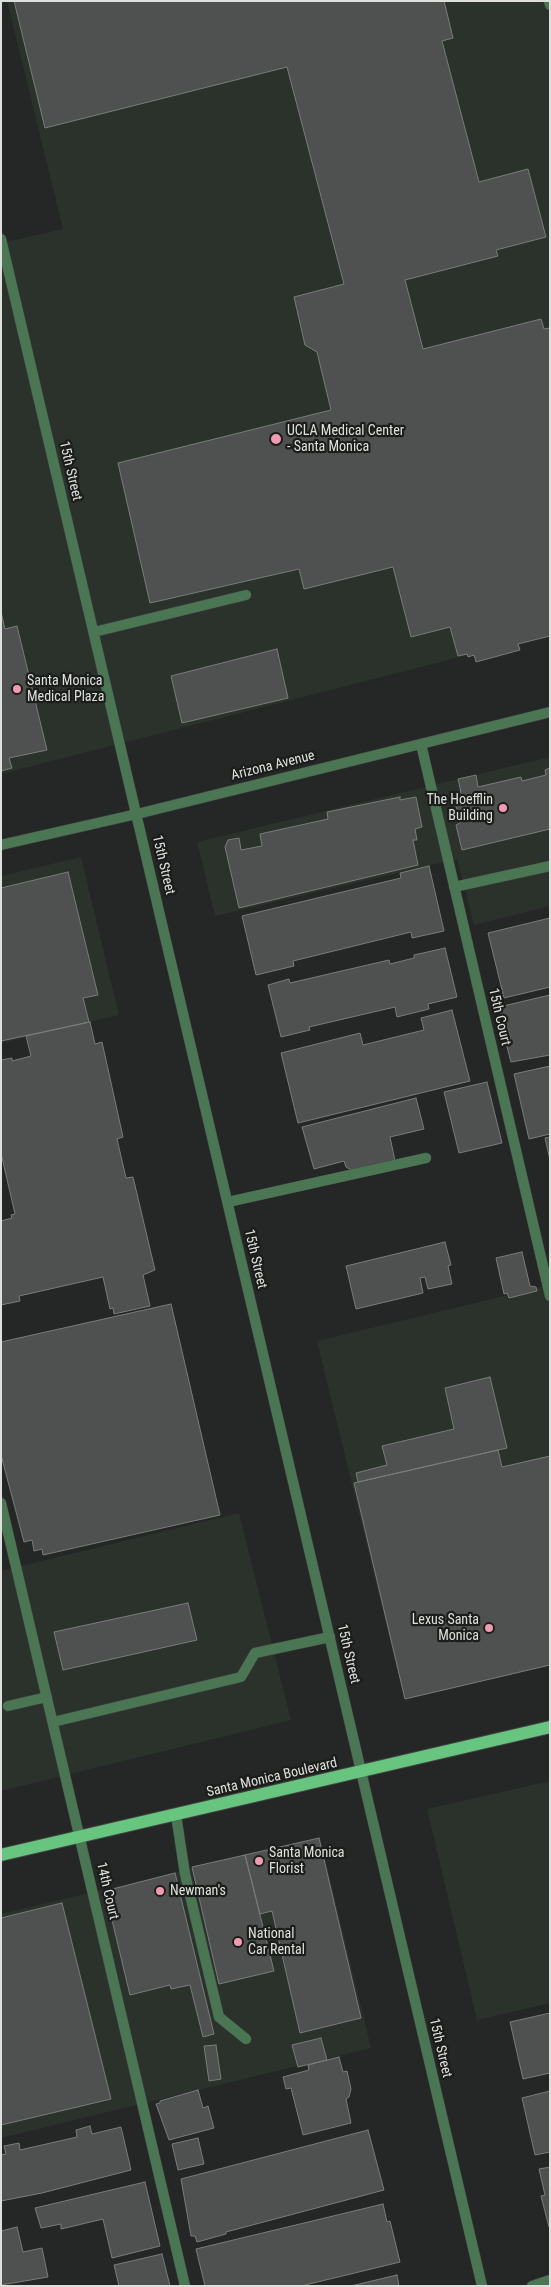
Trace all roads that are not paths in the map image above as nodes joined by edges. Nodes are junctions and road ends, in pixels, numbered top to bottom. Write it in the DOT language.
graph roads {
  1 [pos="1,239"];
  2 [pos="246,595"];
  3 [pos="94,632"];
  4 [pos="550,712"];
  5 [pos="421,744"];
  6 [pos="137,814"];
  7 [pos="1,844"];
  8 [pos="550,866"];
  9 [pos="454,887"];
  10 [pos="426,1158"];
  11 [pos="228,1202"];
  12 [pos="550,1296"];
  13 [pos="1,1503"];
  14 [pos="330,1637"];
  15 [pos="47,1697"];
  16 [pos="8,1706"];
  17 [pos="53,1722"];
  18 [pos="550,1728"];
  19 [pos="362,1773"];
  20 [pos="176,1815"];
  21 [pos="80,1837"];
  22 [pos="1,1855"];
  23 [pos="246,2039"];
  24 [pos="550,2280"];
  25 [pos="185,2286"];
  26 [pos="482,2286"];
  27 [pos="532,2286"];
  1 -- 3 [label="street, 15th Street"];
  2 -- 3 [label="street"];
  3 -- 6 [label="street, 15th Street"];
  4 -- 5 [label="street, Arizona Avenue"];
  5 -- 6 [label="street, Arizona Avenue"];
  5 -- 9 [label="street, 15th Court"];
  6 -- 7 [label="street, Arizona Avenue"];
  6 -- 11 [label="street, 15th Street"];
  8 -- 9 [label="street"];
  9 -- 12 [label="street, 15th Court"];
  10 -- 11 [label="street"];
  11 -- 14 [label="street, 15th Street"];
  13 -- 15 [label="street, 14th Court"];
  14 -- 17 [label="street"];
  14 -- 19 [label="street, 15th Street"];
  15 -- 16 [label="street"];
  15 -- 17 [label="street, 14th Court"];
  17 -- 21 [label="street, 14th Court"];
  18 -- 19 [label="main road, Santa Monica Boulevard"];
  19 -- 20 [label="main road, Santa Monica Boulevard"];
  19 -- 26 [label="street, 15th Street"];
  20 -- 21 [label="main road, Santa Monica Boulevard"];
  20 -- 23 [label="street"];
  21 -- 22 [label="main road, Santa Monica Boulevard"];
  21 -- 25 [label="street, 14th Court"];
  24 -- 27 [label="street"];
}
